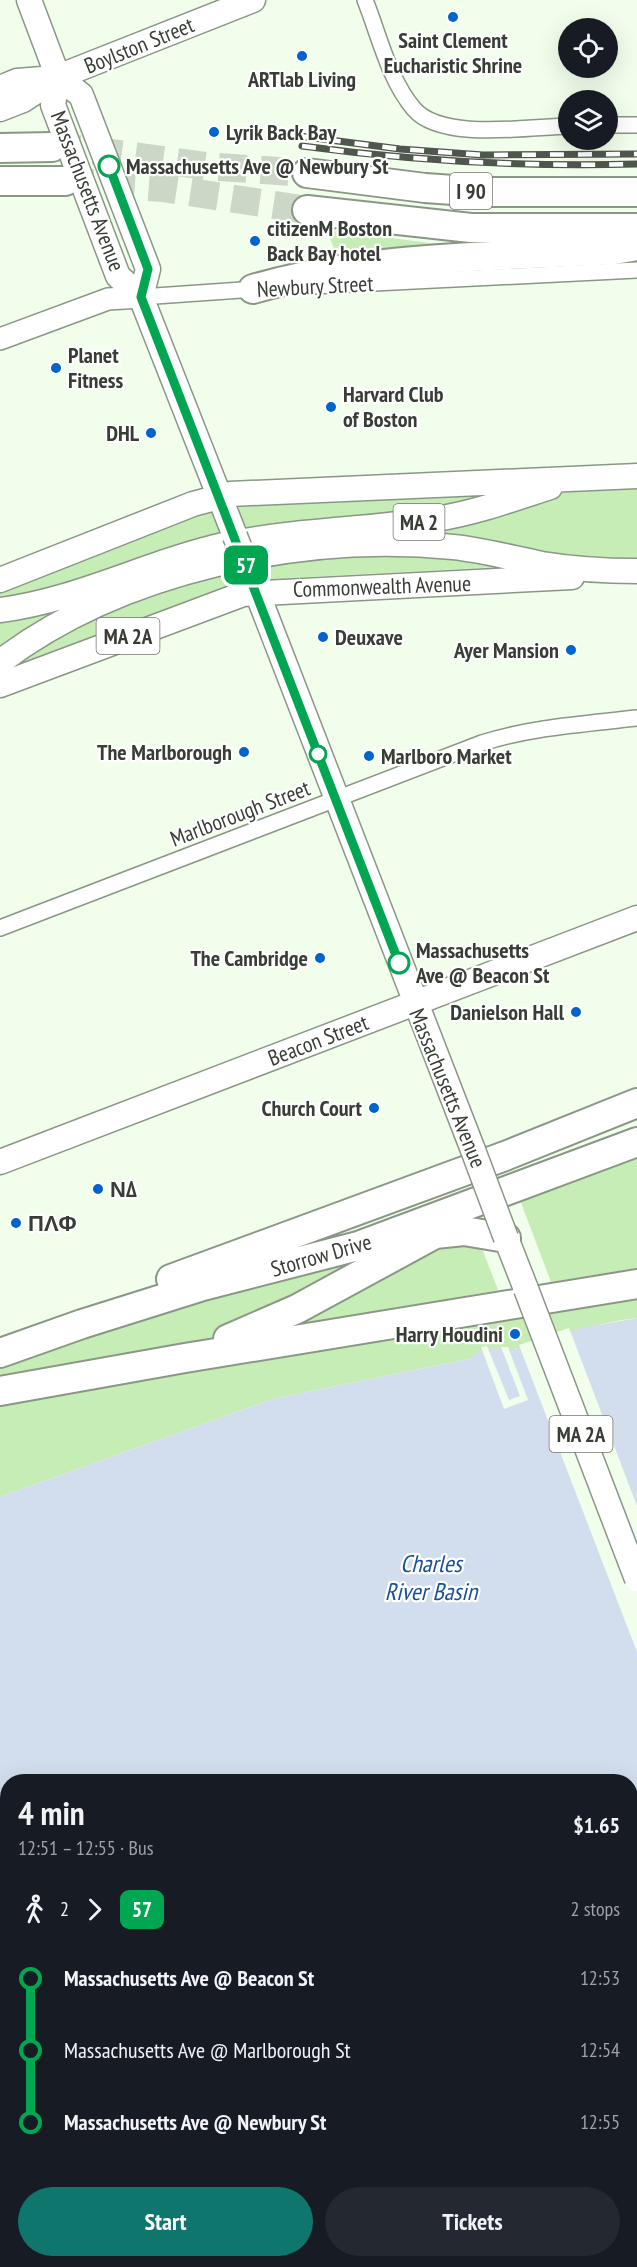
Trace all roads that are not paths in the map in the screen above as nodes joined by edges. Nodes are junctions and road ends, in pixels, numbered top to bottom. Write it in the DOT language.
graph roads {
  1 [pos="29,0"];
  2 [pos="253,0"];
  3 [pos="365,0"];
  4 [pos="58,77"];
  5 [pos="0,88"];
  6 [pos="0,109"];
  7 [pos="618,125"];
  8 [pos="637,125"];
  9 [pos="558,126"];
  10 [pos="52,147"];
  11 [pos="0,148"];
  12 [pos="307,173"];
  13 [pos="0,181"];
  14 [pos="65,181"];
  15 [pos="637,192"];
  16 [pos="307,210"];
  17 [pos="637,228"];
  18 [pos="637,246"];
  19 [pos="637,270"];
  20 [pos="253,289"];
  21 [pos="141,297"];
  22 [pos="0,339"];
  23 [pos="637,476"];
  24 [pos="597,478"];
  25 [pos="220,497"];
  26 [pos="637,572"];
  27 [pos="0,580"];
  28 [pos="256,592"];
  29 [pos="0,610"];
  30 [pos="0,662"];
  31 [pos="0,685"];
  32 [pos="637,718"];
  33 [pos="335,800"];
  34 [pos="637,918"];
  35 [pos="0,928"];
  36 [pos="414,1004"];
  37 [pos="637,1103"];
  38 [pos="637,1142"];
  39 [pos="0,1162"];
  40 [pos="506,1238"];
  41 [pos="637,1284"];
  42 [pos="8,1350"];
  43 [pos="185,1358"];
  44 [pos="0,1391"];
  45 [pos="637,1579"];
  1 -- 4 [label="main road, Massachusetts Avenue"];
  2 -- 4 [label="main road, Boylston Street"];
  3 -- 9 [label="street"];
  4 -- 5 [label="main road, Boylston Street"];
  4 -- 6 [label="main road, Boylston Street"];
  4 -- 21 [label="main road, Massachusetts Avenue"];
  7 -- 8 [label="street"];
  10 -- 11 [label="highway"];
  12 -- 15 [label="highway, I 90"];
  13 -- 14 [label="highway"];
  16 -- 17 [label="highway, I 90"];
  18 -- 20 [label="highway"];
  19 -- 20 [label="street, Newbury Street"];
  20 -- 21 [label="street, Newbury Street"];
  21 -- 22 [label="main road, Newbury Street"];
  21 -- 25 [label="main road, Massachusetts Avenue"];
  23 -- 24 [label="main road, MA 2"];
  24 -- 25 [label="main road"];
  24 -- 29 [label="main road, MA 2"];
  25 -- 27 [label="main road"];
  25 -- 28 [label="main road, Massachusetts Avenue / MA 2A, bridge"];
  26 -- 28 [label="main road, Commonwealth Avenue"];
  26 -- 30 [label="main road, Commonwealth Avenue / MA 2"];
  28 -- 31 [label="main road, Commonwealth Avenue / MA 2A"];
  28 -- 33 [label="main road, Massachusetts Avenue / MA 2A"];
  32 -- 33 [label="street, Marlborough Street"];
  33 -- 35 [label="street, Marlborough Street"];
  33 -- 36 [label="main road, Massachusetts Avenue / MA 2A"];
  34 -- 36 [label="main road, Beacon Street"];
  36 -- 39 [label="main road, Beacon Street"];
  36 -- 40 [label="main road, Massachusetts Avenue / MA 2A, bridge"];
  37 -- 42 [label="highway"];
  38 -- 42 [label="highway, Storrow Drive"];
  40 -- 43 [label="highway"];
  40 -- 45 [label="main road, Massachusetts Avenue / MA 2A, bridge"];
  41 -- 43 [label="highway"];
  43 -- 44 [label="highway"];
}
